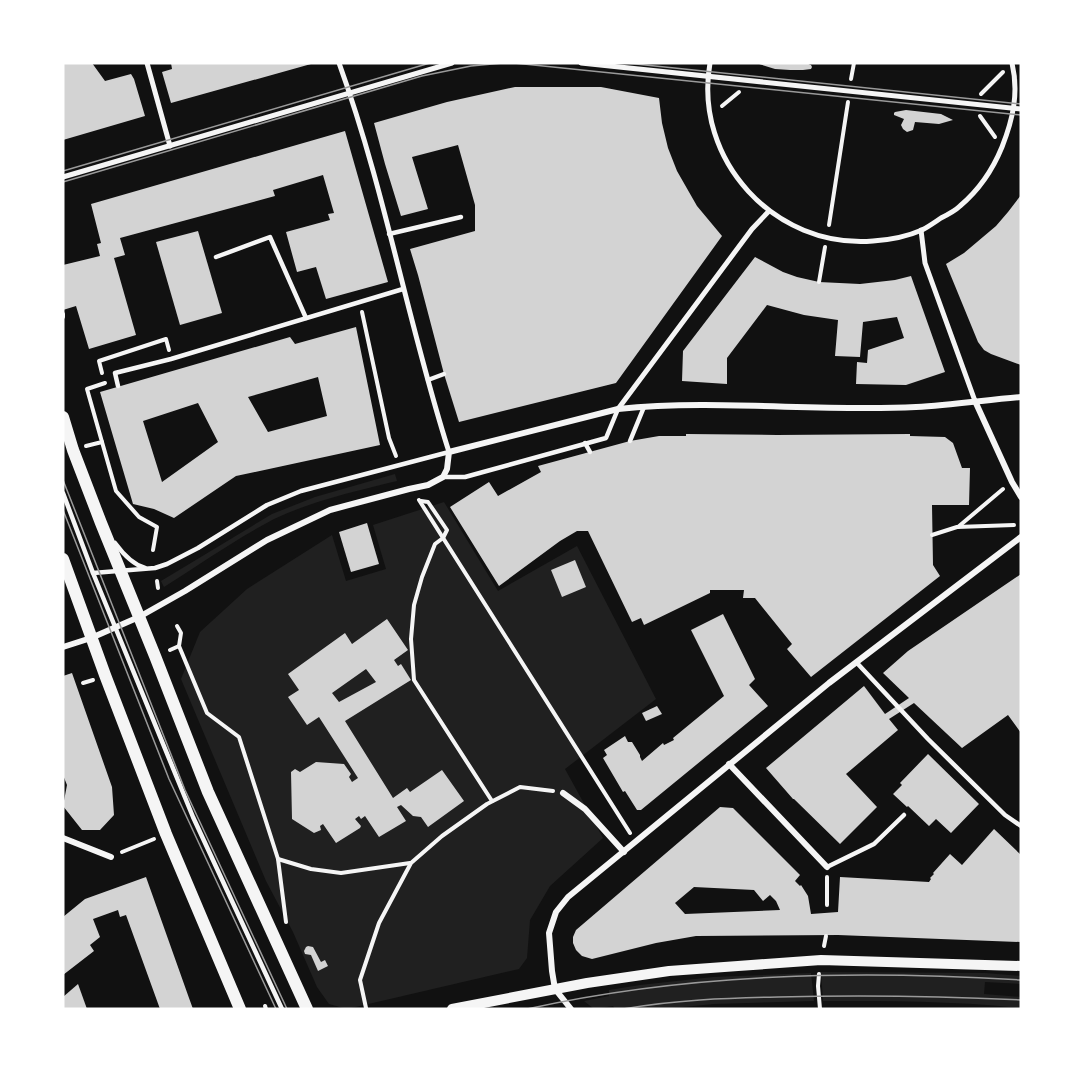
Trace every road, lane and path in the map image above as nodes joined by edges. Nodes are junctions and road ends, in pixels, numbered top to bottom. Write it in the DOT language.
graph roads {
  1 [pos="147,63"];
  2 [pos="339,63"];
  3 [pos="452,63"];
  4 [pos="581,63"];
  5 [pos="710,63"];
  6 [pos="854,63"];
  7 [pos="1012,63"];
  8 [pos="708,77"];
  9 [pos="849,91"];
  10 [pos="349,93"];
  11 [pos="1014,108"];
  12 [pos="1021,109"];
  13 [pos="170,146"];
  14 [pos="63,177"];
  15 [pos="769,211"];
  16 [pos="461,217"];
  17 [pos="921,230"];
  18 [pos="389,234"];
  19 [pos="827,238"];
  20 [pos="216,257"];
  21 [pos="819,282"];
  22 [pos="403,289"];
  23 [pos="360,302"];
  24 [pos="306,318"];
  25 [pos="444,374"];
  26 [pos="428,380"];
  27 [pos="118,386"];
  28 [pos="1021,397"];
  29 [pos="975,401"];
  30 [pos="644,407"];
  31 [pos="618,409"];
  32 [pos="63,417"];
  33 [pos="389,438"];
  34 [pos="630,441"];
  35 [pos="102,442"];
  36 [pos="585,443"];
  37 [pos="449,452"];
  38 [pos="590,452"];
  39 [pos="443,477"];
  40 [pos="1012,482"];
  41 [pos="63,493"];
  42 [pos="1021,497"];
  43 [pos="101,523"];
  44 [pos="1021,525"];
  45 [pos="957,527"];
  46 [pos="932,536"];
  47 [pos="1021,537"];
  48 [pos="443,538"];
  49 [pos="153,549"];
  50 [pos="63,559"];
  51 [pos="147,569"];
  52 [pos="121,571"];
  53 [pos="93,573"];
  54 [pos="157,581"];
  55 [pos="158,588"];
  56 [pos="139,617"];
  57 [pos="177,626"];
  58 [pos="115,627"];
  59 [pos="92,638"];
  60 [pos="179,646"];
  61 [pos="63,647"];
  62 [pos="170,650"];
  63 [pos="857,663"];
  64 [pos="729,764"];
  65 [pos="563,793"];
  66 [pos="492,801"];
  67 [pos="904,814"];
  68 [pos="1021,826"];
  69 [pos="166,834"];
  70 [pos="63,838"];
  71 [pos="635,841"];
  72 [pos="624,852"];
  73 [pos="111,857"];
  74 [pos="278,859"];
  75 [pos="411,863"];
  76 [pos="827,867"];
  77 [pos="827,904"];
  78 [pos="286,924"];
  79 [pos="1021,966"];
  80 [pos="818,986"];
  81 [pos="555,989"];
  82 [pos="308,1008"];
  83 [pos="366,1008"];
  84 [pos="240,1009"];
  85 [pos="282,1009"];
  86 [pos="452,1009"];
  87 [pos="571,1009"];
  88 [pos="820,1009"];
  1 -- 13 [label="street"];
  2 -- 10 [label="street"];
  3 -- 10 [label="street"];
  4 -- 8 [label="street"];
  5 -- 8 [label="street"];
  6 -- 9 [label="path"];
  7 -- 11 [label="street"];
  8 -- 9 [label="street"];
  8 -- 15 [label="street"];
  9 -- 11 [label="street"];
  9 -- 19 [label="path"];
  10 -- 13 [label="street"];
  10 -- 18 [label="street"];
  11 -- 12 [label="street"];
  11 -- 17 [label="street"];
  13 -- 14 [label="street"];
  15 -- 19 [label="street"];
  15 -- 31 [label="street"];
  16 -- 18 [label="lane"];
  17 -- 19 [label="street"];
  17 -- 29 [label="street"];
  18 -- 22 [label="street"];
  19 -- 21 [label="path"];
  20 -- 24 [label="lane"];
  22 -- 23 [label="lane"];
  22 -- 26 [label="street"];
  23 -- 24 [label="lane"];
  23 -- 33 [label="path"];
  24 -- 27 [label="lane"];
  25 -- 26 [label="lane"];
  26 -- 37 [label="street"];
  28 -- 29 [label="street"];
  29 -- 30 [label="street"];
  29 -- 40 [label="street"];
  30 -- 31 [label="street"];
  30 -- 34 [label="lane"];
  31 -- 36 [label="lane"];
  31 -- 37 [label="street"];
  32 -- 43 [label="main road"];
  35 -- 49 [label="path"];
  36 -- 38 [label="lane"];
  36 -- 39 [label="lane"];
  37 -- 39 [label="street"];
  37 -- 51 [label="lane"];
  39 -- 56 [label="street"];
  40 -- 42 [label="street"];
  40 -- 45 [label="path"];
  41 -- 53 [label="lane"];
  43 -- 51 [label="lane"];
  43 -- 52 [label="main road"];
  44 -- 45 [label="path"];
  45 -- 46 [label="path"];
  47 -- 63 [label="street"];
  48 -- 48 [label="path"];
  48 -- 66 [label="path"];
  48 -- 71 [label="path"];
  50 -- 59 [label="main road"];
  51 -- 52 [label="lane"];
  52 -- 53 [label="lane"];
  52 -- 56 [label="main road"];
  53 -- 58 [label="lane"];
  54 -- 55 [label="path"];
  56 -- 58 [label="street"];
  56 -- 82 [label="main road"];
  57 -- 60 [label="path"];
  58 -- 59 [label="street"];
  58 -- 85 [label="lane"];
  59 -- 61 [label="street"];
  59 -- 69 [label="main road"];
  60 -- 62 [label="path"];
  60 -- 74 [label="path"];
  63 -- 64 [label="street"];
  63 -- 68 [label="lane"];
  64 -- 71 [label="street"];
  64 -- 76 [label="street"];
  65 -- 66 [label="path"];
  65 -- 72 [label="street"];
  66 -- 75 [label="path"];
  67 -- 76 [label="lane"];
  69 -- 73 [label="path"];
  69 -- 84 [label="main road"];
  70 -- 73 [label="street"];
  71 -- 72 [label="street"];
  72 -- 81 [label="street"];
  74 -- 75 [label="path"];
  74 -- 78 [label="path"];
  75 -- 83 [label="path"];
  76 -- 77 [label="path"];
  79 -- 81 [label="street"];
  80 -- 88 [label="path"];
  81 -- 86 [label="street"];
  81 -- 87 [label="street"];
}
